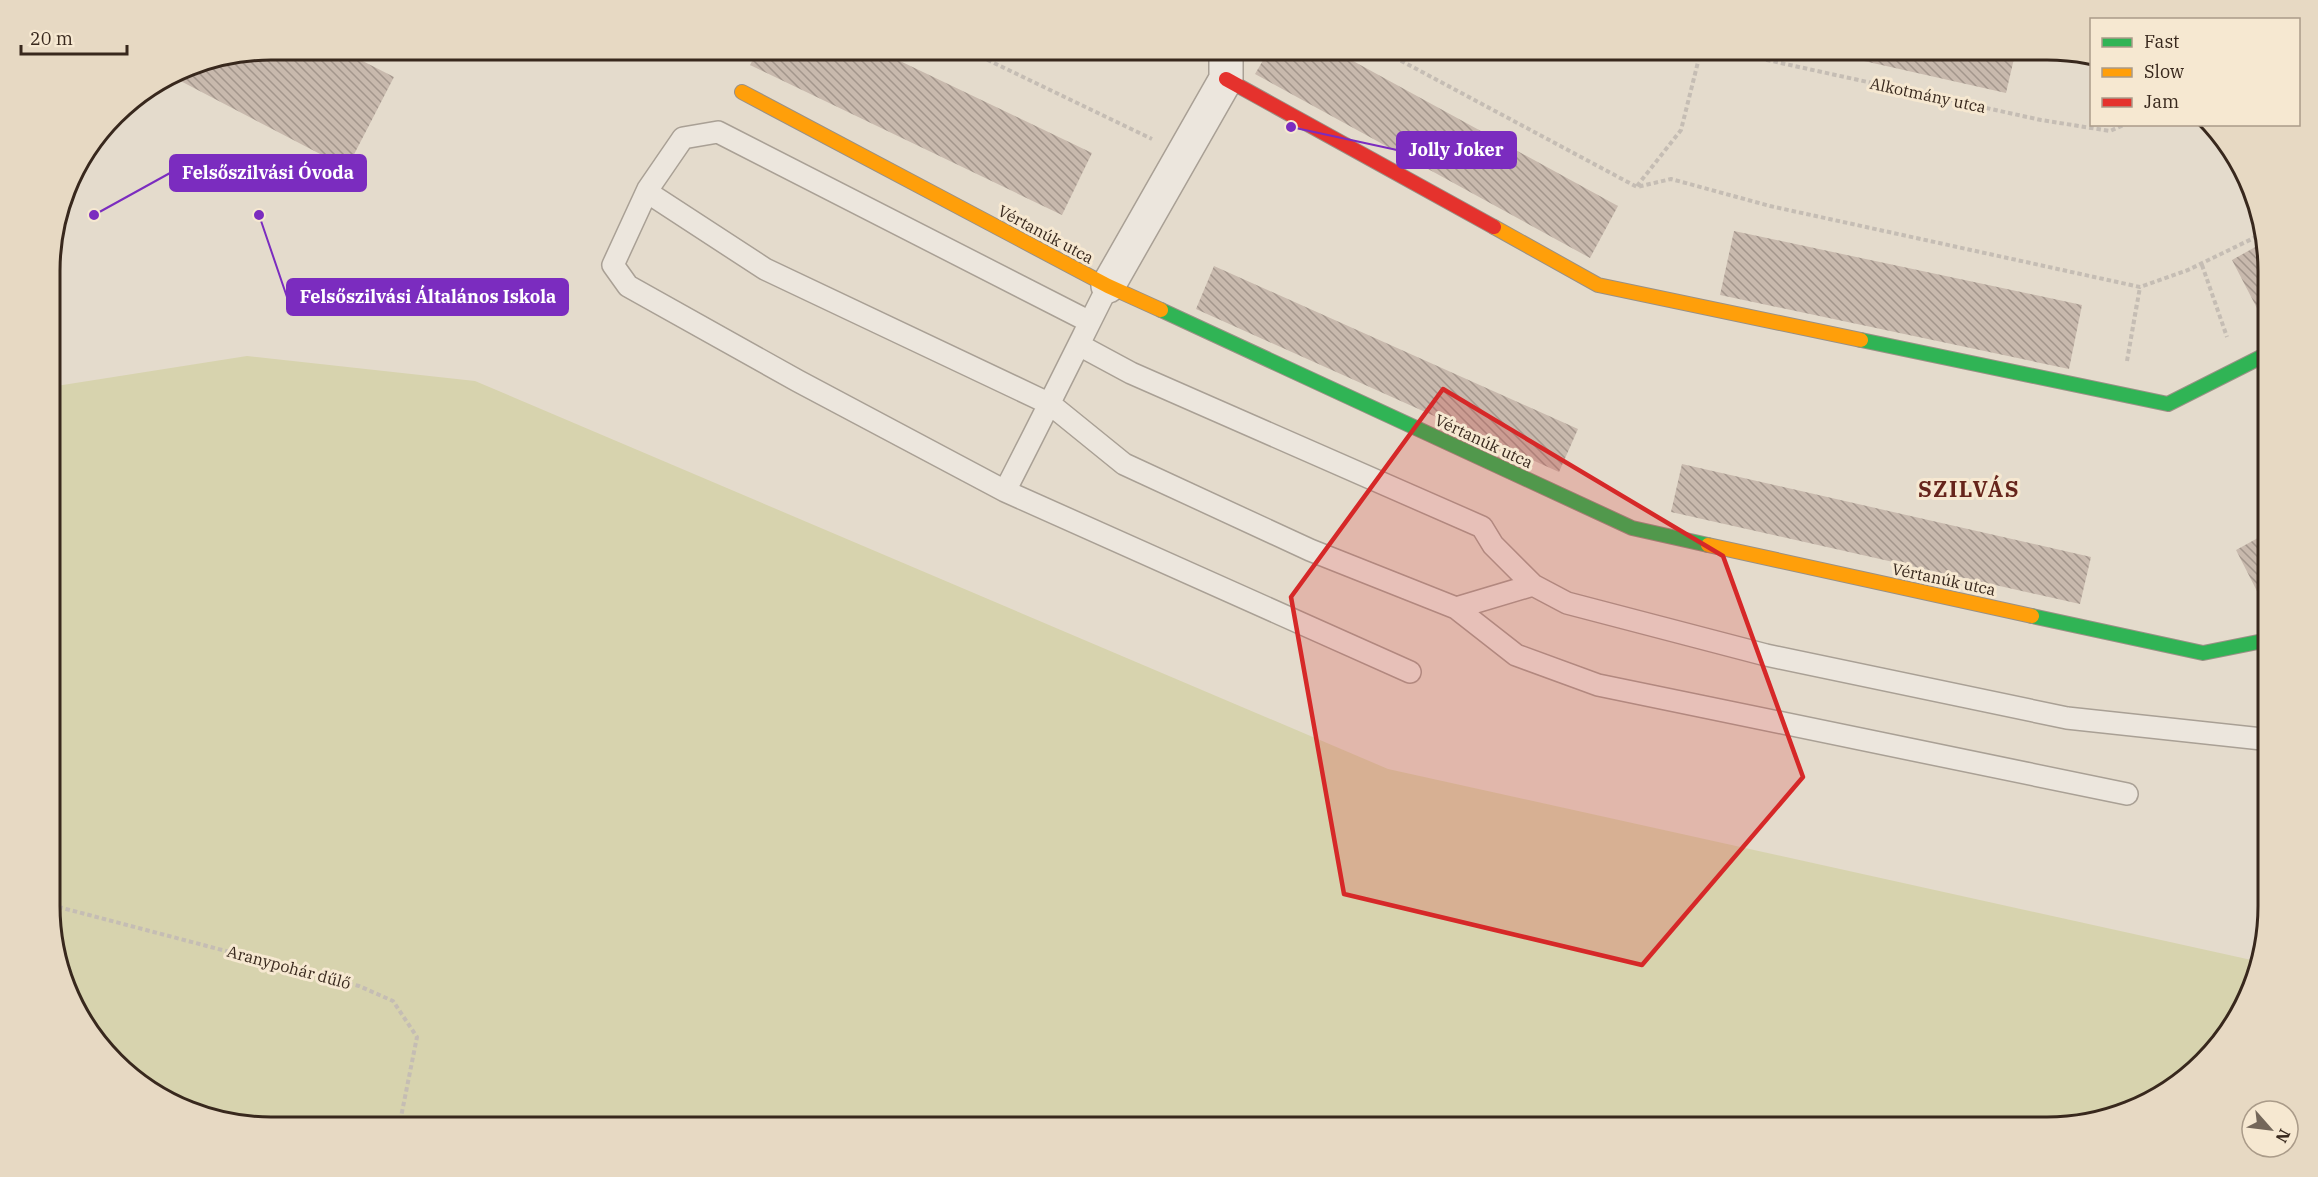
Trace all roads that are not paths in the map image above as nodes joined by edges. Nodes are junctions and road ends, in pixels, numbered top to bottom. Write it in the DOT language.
graph roads {
  1 [pos="1226,64"];
  2 [pos="742,92"];
  3 [pos="647,192"];
  4 [pos="1108,286"];
  5 [pos="1090,322"];
  6 [pos="1079,345"];
  7 [pos="2258,359"];
  8 [pos="1050,404"];
  9 [pos="1005,491"];
  10 [pos="1533,585"];
  11 [pos="1456,609"];
  12 [pos="2258,642"];
  13 [pos="1410,672"];
  14 [pos="2258,737"];
  15 [pos="2127,794"];
  1 -- 4 [label="street"];
  1 -- 7 [label="street"];
  2 -- 4 [label="street, Vértanúk utca"];
  3 -- 5 [label="lane"];
  3 -- 8 [label="lane"];
  3 -- 9 [label="lane"];
  4 -- 5 [label="lane"];
  4 -- 12 [label="street, Vértanúk utca"];
  5 -- 6 [label="lane"];
  6 -- 8 [label="lane"];
  6 -- 10 [label="lane"];
  8 -- 9 [label="lane"];
  8 -- 11 [label="lane"];
  9 -- 13 [label="lane"];
  10 -- 11 [label="lane"];
  10 -- 14 [label="lane"];
  11 -- 15 [label="lane"];
}
